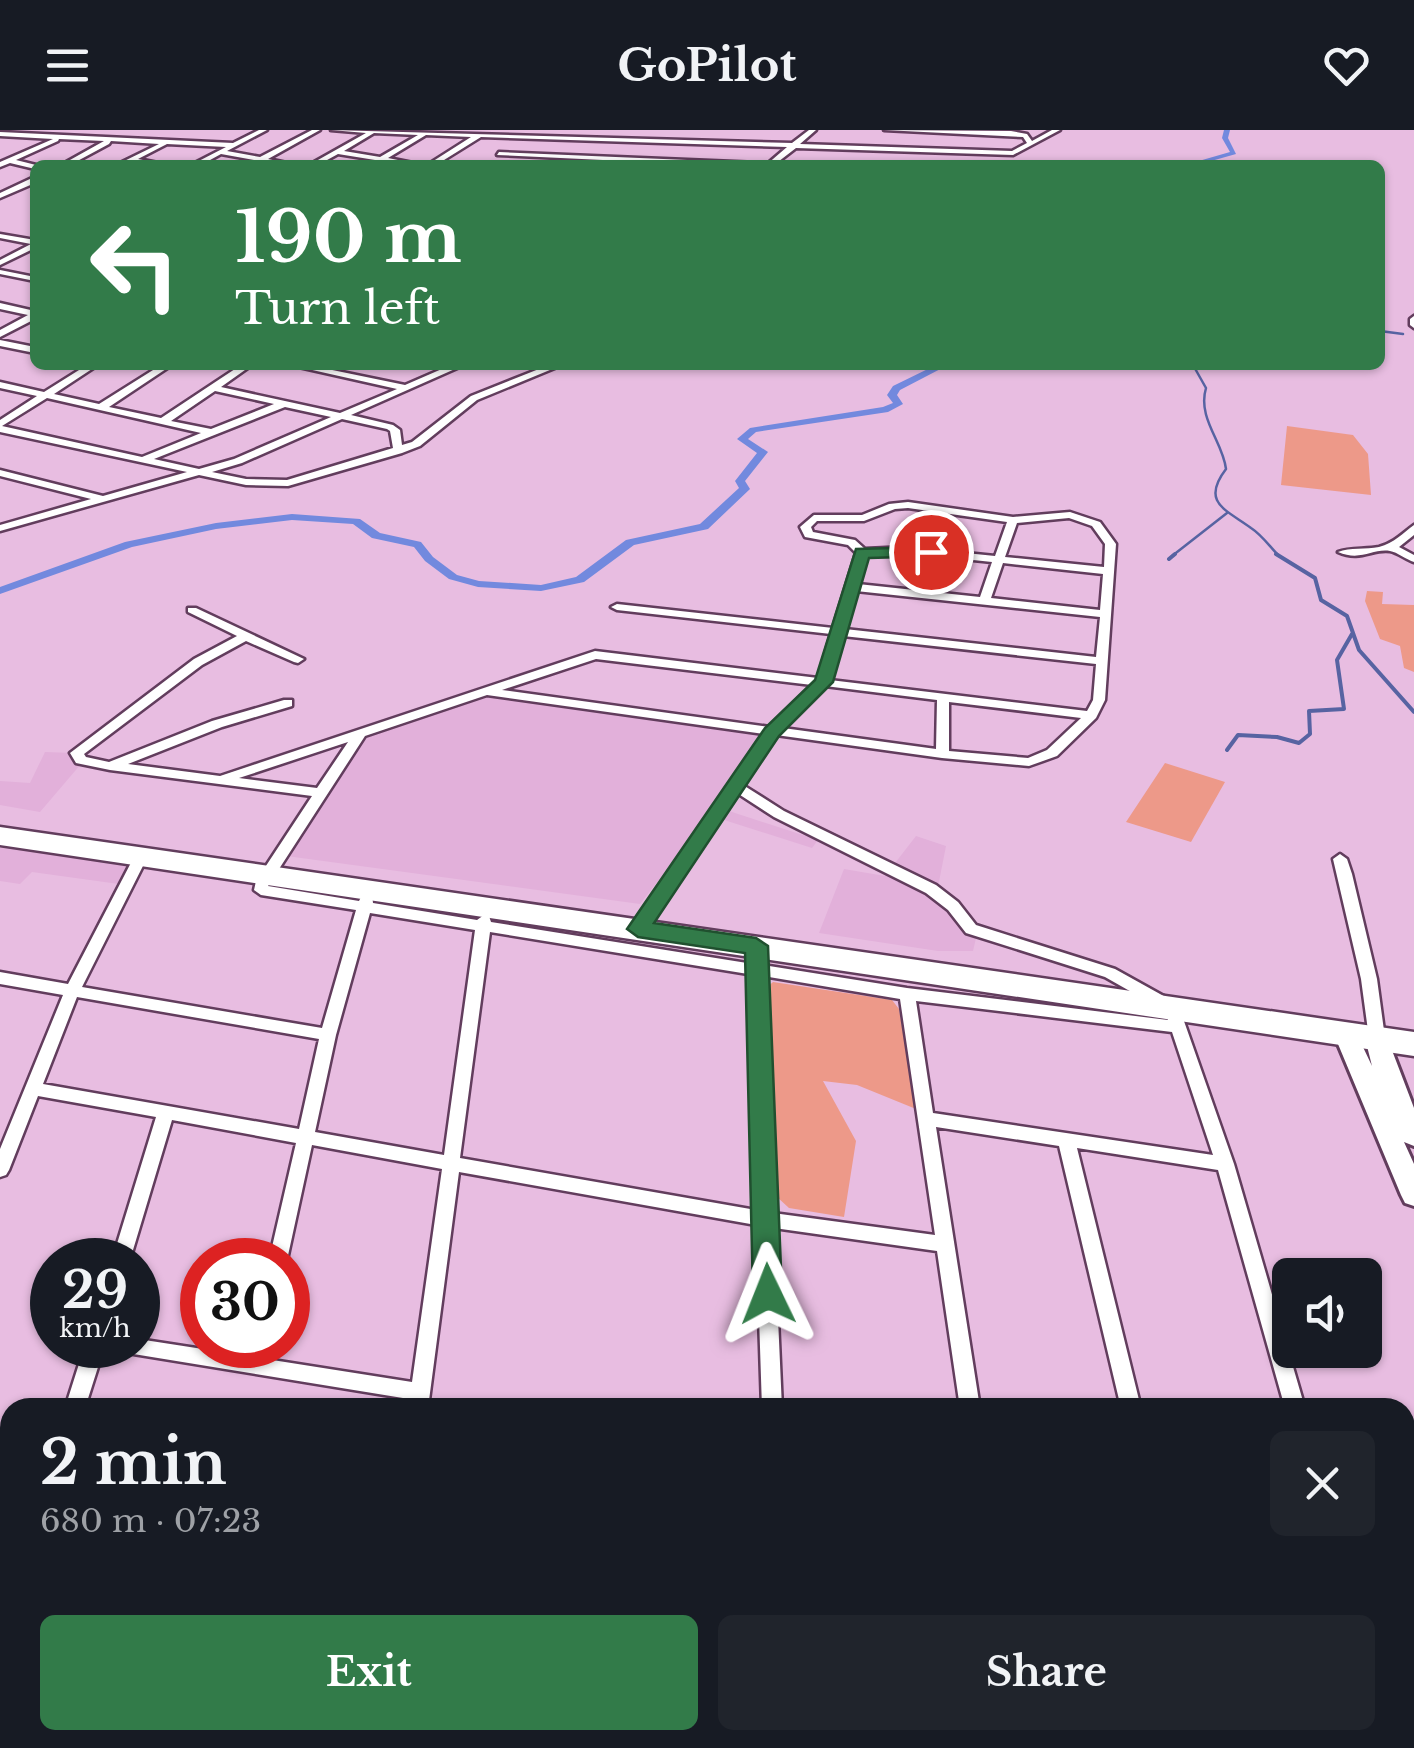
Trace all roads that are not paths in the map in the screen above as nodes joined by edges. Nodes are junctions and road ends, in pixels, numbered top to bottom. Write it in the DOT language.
graph roads {
  1 [pos="42,130"];
  2 [pos="97,130"];
  3 [pos="139,130"];
  4 [pos="264,130"];
  5 [pos="317,130"];
  6 [pos="334,130"];
  7 [pos="538,130"];
  8 [pos="647,130"];
  9 [pos="702,130"];
  10 [pos="812,130"];
  11 [pos="888,130"];
  12 [pos="1058,130"];
  13 [pos="374,131"];
  14 [pos="912,131"];
  15 [pos="429,132"];
  16 [pos="1015,132"];
  17 [pos="0,134"];
  18 [pos="479,135"];
  19 [pos="528,136"];
  20 [pos="24,137"];
  21 [pos="60,138"];
  22 [pos="109,139"];
  23 [pos="119,140"];
  24 [pos="632,140"];
  25 [pos="168,142"];
  26 [pos="685,143"];
  27 [pos="1031,144"];
  28 [pos="232,146"];
  29 [pos="0,147"];
  30 [pos="794,147"];
  31 [pos="901,150"];
  32 [pos="219,152"];
  33 [pos="337,152"];
  34 [pos="499,154"];
  35 [pos="553,158"];
  36 [pos="892,158"];
  37 [pos="73,160"];
  38 [pos="130,160"];
  39 [pos="204,160"];
  40 [pos="260,160"];
  41 [pos="322,160"];
  42 [pos="380,160"];
  43 [pos="439,160"];
  44 [pos="490,160"];
  45 [pos="550,160"];
  46 [pos="576,160"];
  47 [pos="663,160"];
  48 [pos="777,160"];
  49 [pos="3,162"];
  50 [pos="30,165"];
  51 [pos="30,182"];
  52 [pos="0,196"];
  53 [pos="0,236"];
  54 [pos="30,243"];
  55 [pos="30,247"];
  56 [pos="0,262"];
  57 [pos="0,272"];
  58 [pos="30,278"];
  59 [pos="0,306"];
  60 [pos="30,313"];
  61 [pos="30,317"];
  62 [pos="0,334"];
  63 [pos="0,342"];
  64 [pos="30,349"];
  65 [pos="84,370"];
  66 [pos="159,370"];
  67 [pos="240,370"];
  68 [pos="319,370"];
  69 [pos="448,370"];
  70 [pos="545,370"];
  71 [pos="0,385"];
  72 [pos="213,388"];
  73 [pos="407,388"];
  74 [pos="42,394"];
  75 [pos="284,404"];
  76 [pos="102,407"];
  77 [pos="346,416"];
  78 [pos="164,421"];
  79 [pos="0,426"];
  80 [pos="209,432"];
  81 [pos="398,451"];
  82 [pos="143,460"];
  83 [pos="207,472"];
  84 [pos="0,473"];
  85 [pos="105,500"];
  86 [pos="1013,520"];
  87 [pos="4,525"];
  88 [pos="1414,528"];
  89 [pos="1391,547"];
  90 [pos="862,552"];
  91 [pos="1344,552"];
  92 [pos="998,558"];
  93 [pos="1414,559"];
  94 [pos="1108,571"];
  95 [pos="854,587"];
  96 [pos="984,601"];
  97 [pos="617,607"];
  98 [pos="192,610"];
  99 [pos="1105,614"];
  100 [pos="841,630"];
  101 [pos="246,636"];
  102 [pos="298,658"];
  103 [pos="1102,661"];
  104 [pos="824,682"];
  105 [pos="489,692"];
  106 [pos="943,696"];
  107 [pos="288,703"];
  108 [pos="1091,715"];
  109 [pos="772,732"];
  110 [pos="358,735"];
  111 [pos="942,754"];
  112 [pos="110,766"];
  113 [pos="223,779"];
  114 [pos="735,786"];
  115 [pos="322,793"];
  116 [pos="0,836"];
  117 [pos="141,856"];
  118 [pos="1340,859"];
  119 [pos="266,875"];
  120 [pos="367,899"];
  121 [pos="485,916"];
  122 [pos="638,929"];
  123 [pos="755,957"];
  124 [pos="0,978"];
  125 [pos="72,991"];
  126 [pos="907,994"];
  127 [pos="1175,1018"];
  128 [pos="1344,1032"];
  129 [pos="328,1036"];
  130 [pos="1377,1038"];
  131 [pos="1414,1044"];
  132 [pos="33,1089"];
  133 [pos="166,1112"];
  134 [pos="929,1119"];
  135 [pos="306,1136"];
  136 [pos="1414,1136"];
  137 [pos="1066,1140"];
  138 [pos="452,1161"];
  139 [pos="1225,1164"];
  140 [pos="0,1170"];
  141 [pos="1414,1196"];
  142 [pos="764,1219"];
  143 [pos="128,1238"];
  144 [pos="283,1238"];
  145 [pos="944,1244"];
  146 [pos="87,1368"];
  147 [pos="265,1368"];
  148 [pos="78,1398"];
  149 [pos="409,1398"];
  150 [pos="419,1398"];
  151 [pos="772,1398"];
  152 [pos="968,1398"];
  153 [pos="1129,1398"];
  154 [pos="1292,1398"];
  1 -- 20 [label="street"];
  2 -- 22 [label="street"];
  3 -- 23 [label="street"];
  4 -- 28 [label="street"];
  5 -- 40 [label="street"];
  6 -- 13 [label="street"];
  7 -- 19 [label="street"];
  8 -- 24 [label="street"];
  9 -- 26 [label="street"];
  10 -- 30 [label="street"];
  11 -- 14 [label="street"];
  12 -- 27 [label="street"];
  13 -- 15 [label="street"];
  13 -- 33 [label="street"];
  14 -- 16 [label="street"];
  14 -- 31 [label="street"];
  15 -- 18 [label="street"];
  15 -- 42 [label="street"];
  16 -- 27 [label="street"];
  17 -- 20 [label="street"];
  18 -- 19 [label="street"];
  18 -- 43 [label="street"];
  19 -- 24 [label="street"];
  19 -- 34 [label="street"];
  20 -- 21 [label="street"];
  20 -- 29 [label="street"];
  21 -- 22 [label="street"];
  21 -- 49 [label="street"];
  22 -- 23 [label="street"];
  22 -- 37 [label="street"];
  23 -- 25 [label="street"];
  24 -- 26 [label="street"];
  25 -- 28 [label="street"];
  25 -- 38 [label="street"];
  26 -- 30 [label="street"];
  26 -- 47 [label="street"];
  27 -- 31 [label="street"];
  28 -- 32 [label="street"];
  30 -- 31 [label="street"];
  30 -- 48 [label="street"];
  31 -- 36 [label="street"];
  32 -- 39 [label="street"];
  32 -- 40 [label="street"];
  33 -- 41 [label="street"];
  33 -- 42 [label="street"];
  34 -- 35 [label="street"];
  34 -- 44 [label="street"];
  35 -- 45 [label="street"];
  35 -- 46 [label="street"];
  49 -- 50 [label="street"];
  51 -- 52 [label="street"];
  53 -- 54 [label="street"];
  55 -- 56 [label="street"];
  57 -- 58 [label="street"];
  59 -- 60 [label="street"];
  61 -- 62 [label="street"];
  63 -- 64 [label="street"];
  65 -- 74 [label="street"];
  66 -- 76 [label="street"];
  67 -- 72 [label="street"];
  68 -- 73 [label="street"];
  69 -- 73 [label="street"];
  70 -- 81 [label="street"];
  71 -- 74 [label="street"];
  72 -- 75 [label="street"];
  72 -- 78 [label="street"];
  73 -- 77 [label="street"];
  74 -- 76 [label="street"];
  74 -- 79 [label="street"];
  75 -- 77 [label="street"];
  75 -- 80 [label="street"];
  76 -- 78 [label="street"];
  77 -- 81 [label="street"];
  77 -- 83 [label="street"];
  78 -- 80 [label="street"];
  79 -- 82 [label="street"];
  80 -- 82 [label="street"];
  81 -- 83 [label="street"];
  82 -- 83 [label="street"];
  83 -- 85 [label="street"];
  84 -- 85 [label="street"];
  85 -- 87 [label="street"];
  86 -- 90 [label="street"];
  86 -- 92 [label="street"];
  86 -- 94 [label="street"];
  88 -- 89 [label="street"];
  89 -- 91 [label="street"];
  89 -- 93 [label="street"];
  90 -- 92 [label="street"];
  90 -- 95 [label="street"];
  92 -- 94 [label="street"];
  92 -- 96 [label="street"];
  94 -- 99 [label="street"];
  95 -- 96 [label="street"];
  95 -- 100 [label="street"];
  96 -- 99 [label="street"];
  97 -- 100 [label="street"];
  98 -- 101 [label="street"];
  99 -- 103 [label="street"];
  100 -- 103 [label="street"];
  100 -- 104 [label="street"];
  101 -- 102 [label="street"];
  101 -- 112 [label="street"];
  103 -- 108 [label="street"];
  104 -- 105 [label="street"];
  104 -- 106 [label="street"];
  104 -- 109 [label="street"];
  105 -- 109 [label="street"];
  105 -- 110 [label="street"];
  106 -- 108 [label="street"];
  106 -- 111 [label="street"];
  107 -- 112 [label="street"];
  108 -- 111 [label="street"];
  109 -- 111 [label="street"];
  109 -- 114 [label="street"];
  110 -- 113 [label="street"];
  110 -- 115 [label="street"];
  112 -- 113 [label="street"];
  113 -- 115 [label="street"];
  114 -- 122 [label="street"];
  114 -- 127 [label="street"];
  115 -- 119 [label="street"];
  116 -- 117 [label="highway"];
  117 -- 119 [label="highway"];
  117 -- 125 [label="street"];
  118 -- 130 [label="street"];
  119 -- 120 [label="highway"];
  120 -- 121 [label="highway"];
  120 -- 129 [label="street"];
  121 -- 122 [label="highway"];
  121 -- 123 [label="street"];
  121 -- 138 [label="street"];
  122 -- 123 [label="highway"];
  123 -- 126 [label="street"];
  123 -- 127 [label="highway"];
  123 -- 142 [label="street"];
  124 -- 125 [label="street"];
  125 -- 129 [label="street"];
  125 -- 132 [label="street"];
  126 -- 127 [label="street"];
  126 -- 134 [label="street"];
  127 -- 128 [label="highway"];
  127 -- 139 [label="street"];
  128 -- 130 [label="highway"];
  128 -- 141 [label="street"];
  129 -- 135 [label="street"];
  130 -- 131 [label="highway"];
  130 -- 136 [label="street"];
  132 -- 133 [label="street"];
  132 -- 140 [label="street"];
  133 -- 135 [label="street"];
  133 -- 143 [label="street"];
  134 -- 137 [label="street"];
  134 -- 145 [label="street"];
  135 -- 138 [label="street"];
  135 -- 144 [label="street"];
  137 -- 139 [label="street"];
  137 -- 153 [label="street"];
  138 -- 142 [label="street"];
  138 -- 150 [label="street"];
  139 -- 154 [label="street"];
  142 -- 145 [label="street"];
  142 -- 151 [label="street"];
  145 -- 152 [label="street"];
  146 -- 148 [label="street"];
  147 -- 149 [label="street"];
}
